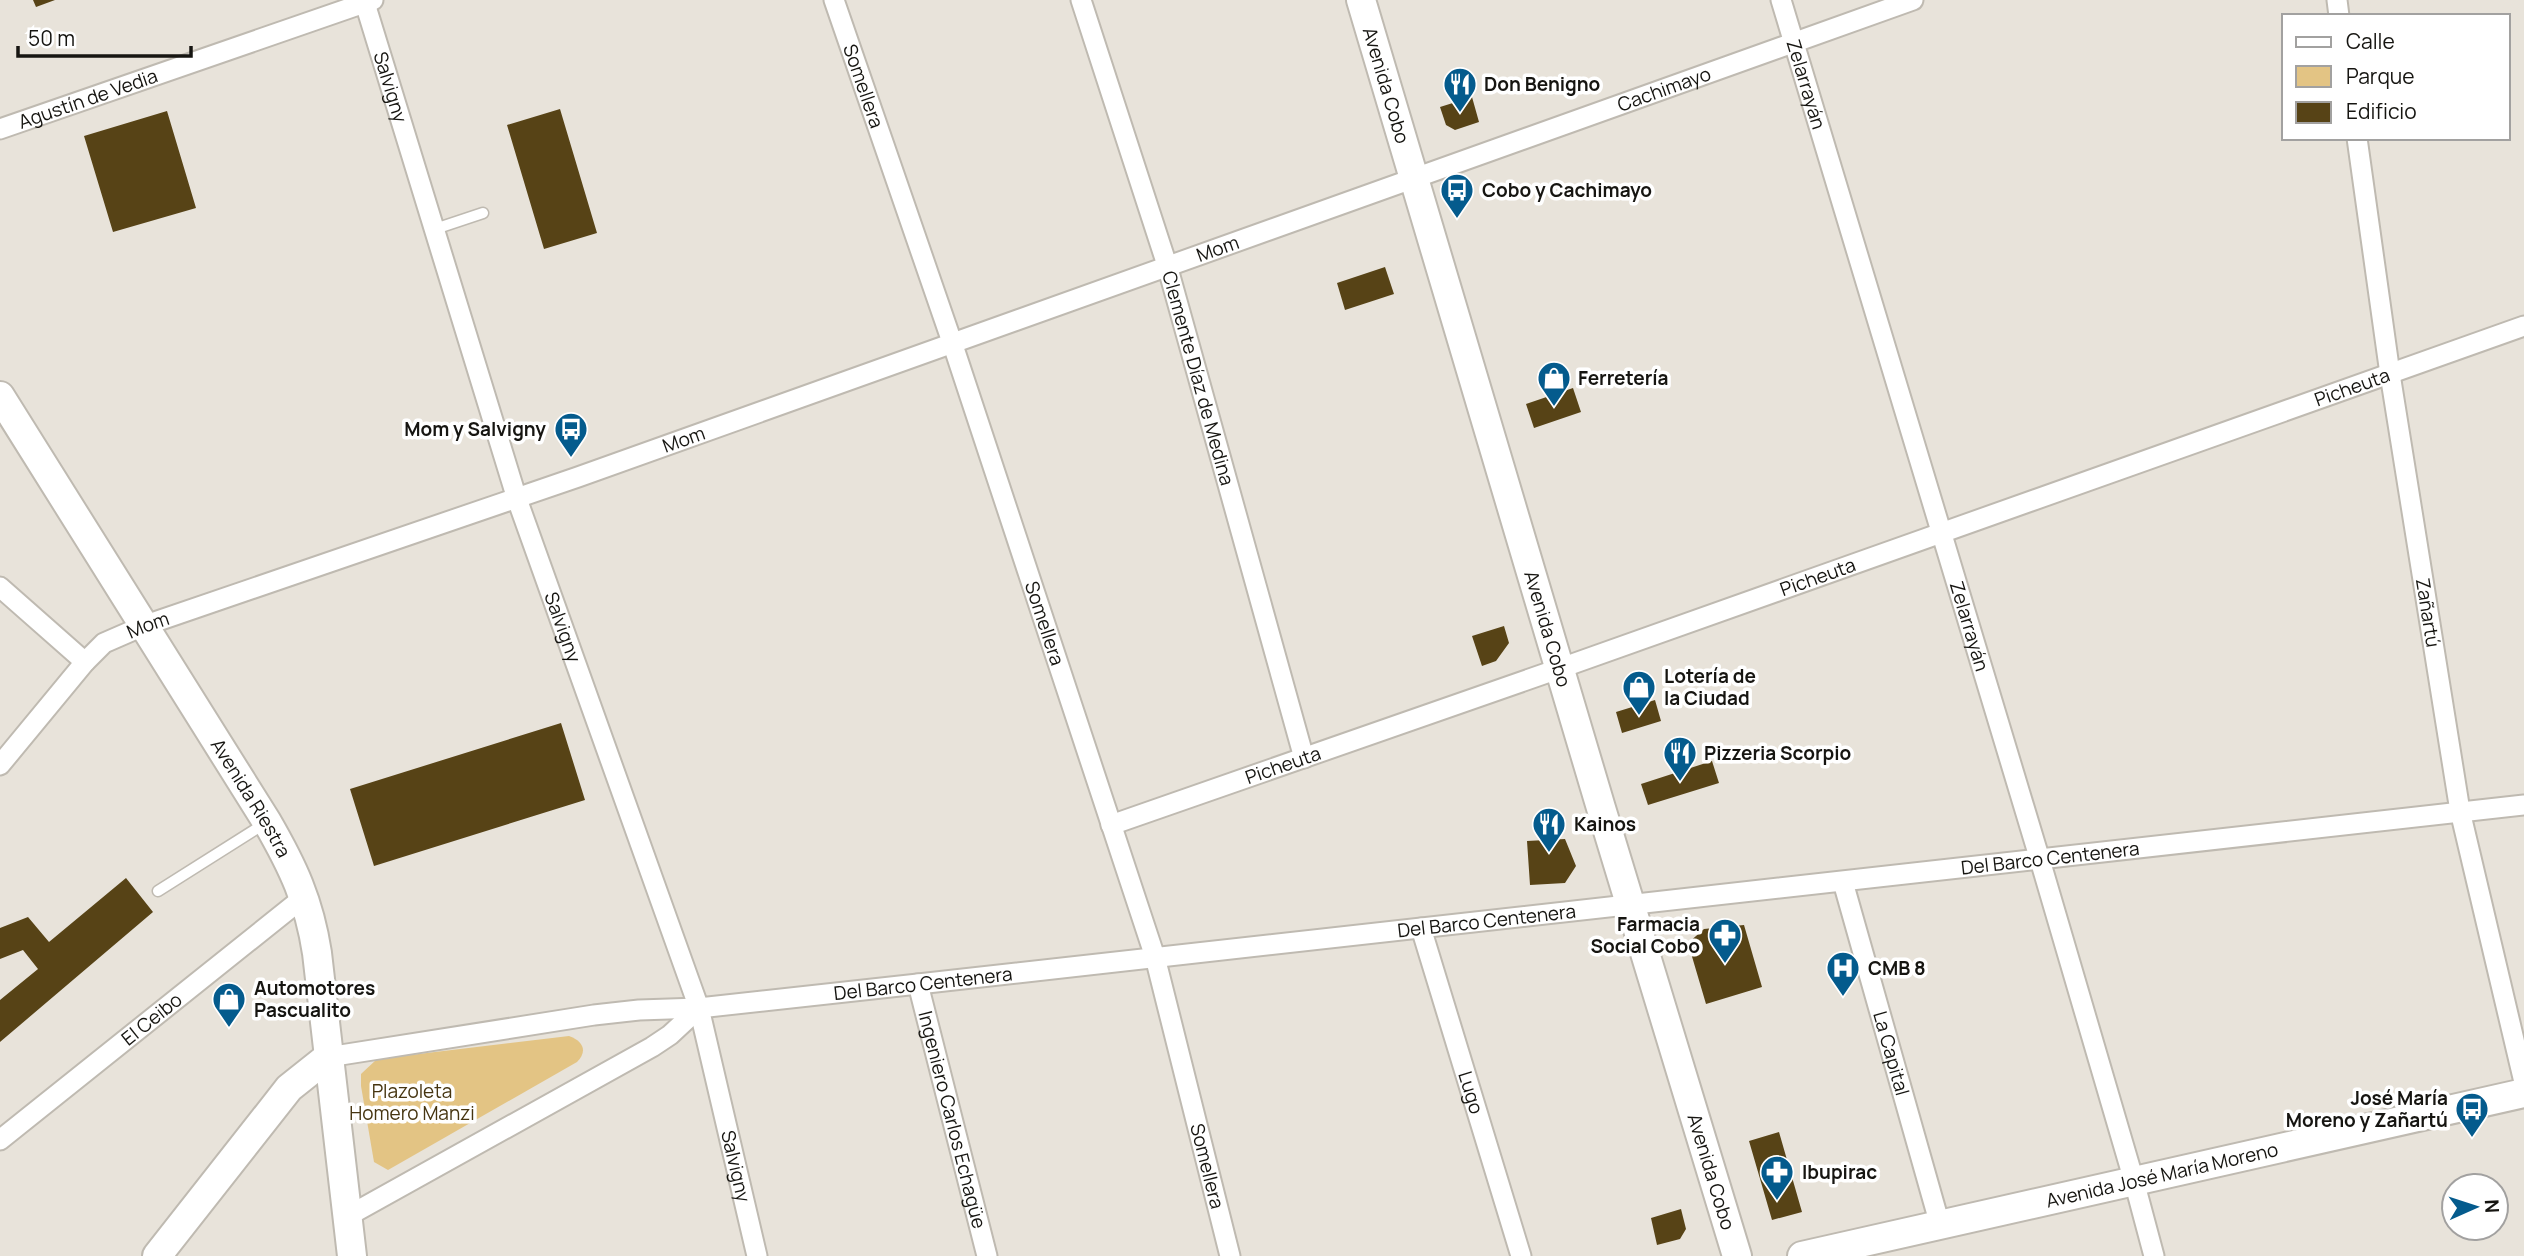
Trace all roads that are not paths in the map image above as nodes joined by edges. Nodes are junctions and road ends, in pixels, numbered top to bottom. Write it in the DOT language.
graph roads {
  1 [pos="834,0"];
  2 [pos="1081,0"];
  3 [pos="1361,0"];
  4 [pos="1781,0"];
  5 [pos="1913,0"];
  6 [pos="368,1"];
  7 [pos="1794,42"];
  8 [pos="0,129"];
  9 [pos="2357,140"];
  10 [pos="1414,177"];
  11 [pos="483,213"];
  12 [pos="435,229"];
  13 [pos="1167,265"];
  14 [pos="2524,326"];
  15 [pos="953,342"];
  16 [pos="2390,374"];
  17 [pos="0,396"];
  18 [pos="517,499"];
  19 [pos="1942,533"];
  20 [pos="0,587"];
  21 [pos="143,626"];
  22 [pos="85,662"];
  23 [pos="1560,668"];
  24 [pos="1304,758"];
  25 [pos="0,765"];
  26 [pos="2524,805"];
  27 [pos="2460,811"];
  28 [pos="267,822"];
  29 [pos="1111,825"];
  30 [pos="2040,860"];
  31 [pos="1843,881"];
  32 [pos="158,891"];
  33 [pos="304,897"];
  34 [pos="1632,904"];
  35 [pos="1420,928"];
  36 [pos="1155,957"];
  37 [pos="918,985"];
  38 [pos="699,1008"];
  39 [pos="328,1056"];
  40 [pos="2524,1082"];
  41 [pos="2524,1093"];
  42 [pos="0,1140"];
  43 [pos="2134,1181"];
  44 [pos="348,1216"];
  45 [pos="1940,1225"];
  46 [pos="157,1256"];
  47 [pos="352,1256"];
  48 [pos="757,1256"];
  49 [pos="987,1256"];
  50 [pos="1230,1256"];
  51 [pos="1521,1256"];
  52 [pos="1737,1256"];
  53 [pos="1802,1256"];
  54 [pos="2154,1256"];
  1 -- 15 [label="street, Somellera"];
  2 -- 13 [label="street, Clemente Díaz de Medina"];
  3 -- 10 [label="main road, Avenida Cobo"];
  4 -- 7 [label="street, Zelarrayán"];
  5 -- 7 [label="street, Cachimayo"];
  6 -- 8 [label="street, Agustín de Vedia"];
  6 -- 12 [label="street, Salvigny"];
  7 -- 10 [label="street, Cachimayo"];
  7 -- 19 [label="street, Zelarrayán"];
  9 -- 16 [label="street, Zañartú"];
  10 -- 13 [label="street, Mom"];
  10 -- 23 [label="main road, Avenida Cobo"];
  11 -- 12 [label="lane"];
  12 -- 18 [label="street, Salvigny"];
  13 -- 15 [label="street, Mom"];
  13 -- 24 [label="street, Clemente Díaz de Medina"];
  14 -- 16 [label="street, Picheuta"];
  15 -- 18 [label="street, Mom"];
  15 -- 29 [label="street, Somellera"];
  16 -- 19 [label="street, Picheuta"];
  16 -- 27 [label="street, Zañartú"];
  17 -- 21 [label="main road, Avenida Riestra"];
  18 -- 21 [label="street, Mom"];
  18 -- 38 [label="street, Salvigny"];
  19 -- 23 [label="street, Picheuta"];
  19 -- 30 [label="street, Zelarrayán"];
  20 -- 22 [label="street"];
  21 -- 22 [label="street, Mom"];
  21 -- 28 [label="main road, Avenida Riestra"];
  22 -- 25 [label="street, Mom"];
  23 -- 24 [label="street, Picheuta"];
  23 -- 34 [label="main road, Avenida Cobo"];
  24 -- 29 [label="street, Picheuta"];
  26 -- 27 [label="street, Del Barco Centenera"];
  27 -- 30 [label="street, Del Barco Centenera"];
  27 -- 40 [label="street, Zañartú"];
  28 -- 32 [label="lane"];
  28 -- 33 [label="main road, Avenida Riestra"];
  29 -- 36 [label="street, Somellera"];
  30 -- 31 [label="street, Del Barco Centenera"];
  30 -- 43 [label="street, Zelarrayán"];
  31 -- 34 [label="street, Del Barco Centenera"];
  31 -- 45 [label="street, La Capital"];
  33 -- 39 [label="main road, Avenida Riestra"];
  33 -- 42 [label="street, El Ceibo"];
  34 -- 35 [label="street, Del Barco Centenera"];
  34 -- 52 [label="main road, Avenida Cobo"];
  35 -- 36 [label="street, Del Barco Centenera"];
  35 -- 51 [label="street, Lugo"];
  36 -- 37 [label="street, Del Barco Centenera"];
  36 -- 50 [label="street, Somellera"];
  37 -- 38 [label="street, Del Barco Centenera"];
  37 -- 49 [label="street, Ingeniero Carlos Echagüe"];
  38 -- 39 [label="street, Del Barco Centenera"];
  38 -- 44 [label="street"];
  38 -- 48 [label="street, Salvigny"];
  39 -- 44 [label="main road, Avenida Riestra"];
  39 -- 46 [label="main road"];
  41 -- 43 [label="main road, Avenida José María Moreno"];
  43 -- 45 [label="main road, Avenida José María Moreno"];
  43 -- 54 [label="street, Zelarrayán"];
  44 -- 47 [label="main road, Avenida Riestra"];
  45 -- 53 [label="main road, Avenida José María Moreno"];
}
